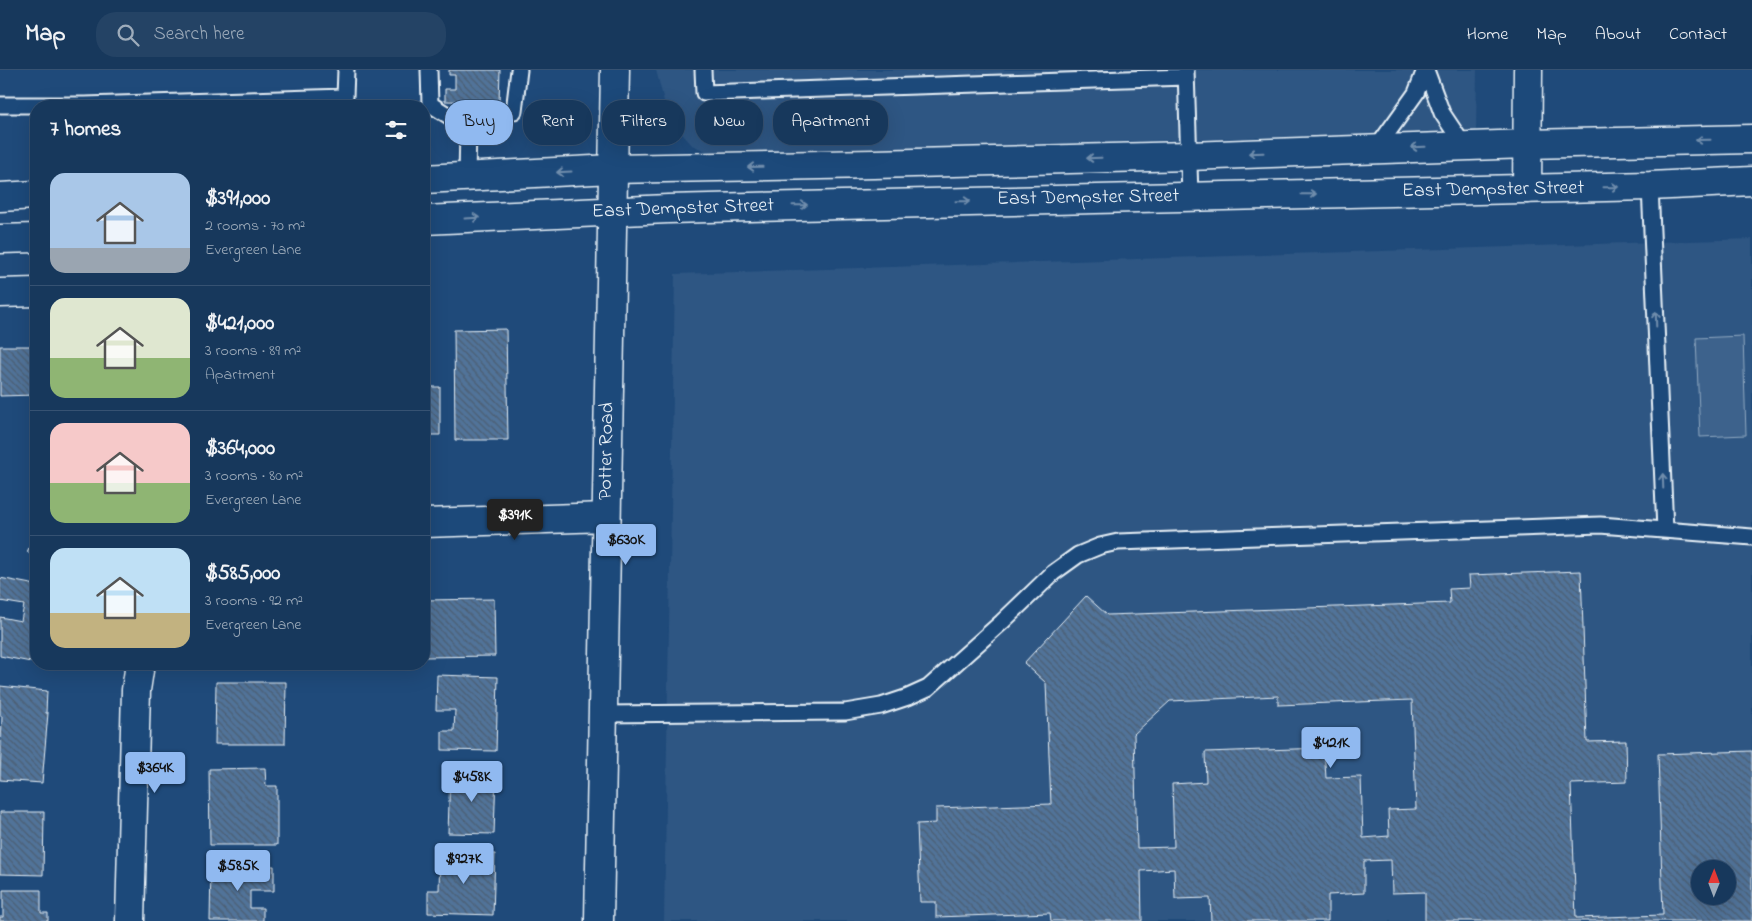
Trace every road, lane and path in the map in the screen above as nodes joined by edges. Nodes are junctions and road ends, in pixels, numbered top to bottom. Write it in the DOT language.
graph roads {
  1 [pos="346,70"];
  2 [pos="429,70"];
  3 [pos="519,70"];
  4 [pos="615,70"];
  5 [pos="703,70"];
  6 [pos="1426,70"];
  7 [pos="1528,70"];
  8 [pos="1186,74"];
  9 [pos="267,100"];
  10 [pos="430,100"];
  11 [pos="430,104"];
  12 [pos="0,105"];
  13 [pos="30,105"];
  14 [pos="513,111"];
  15 [pos="445,113"];
  16 [pos="1752,139"];
  17 [pos="1527,144"];
  18 [pos="468,145"];
  19 [pos="1464,146"];
  20 [pos="1376,149"];
  21 [pos="1189,156"];
  22 [pos="612,169"];
  23 [pos="467,177"];
  24 [pos="430,179"];
  25 [pos="1752,181"];
  26 [pos="1650,186"];
  27 [pos="1527,189"];
  28 [pos="30,195"];
  29 [pos="1190,196"];
  30 [pos="0,197"];
  31 [pos="612,210"];
  32 [pos="430,220"];
  33 [pos="30,238"];
  34 [pos="0,239"];
  35 [pos="30,292"];
  36 [pos="0,293"];
  37 [pos="606,517"];
  38 [pos="430,522"];
  39 [pos="1665,530"];
  40 [pos="1752,536"];
  41 [pos="139,670"];
  42 [pos="602,714"];
  43 [pos="130,921"];
  44 [pos="599,921"];
  1 -- 9 [label="lane"];
  2 -- 10 [label="lane"];
  3 -- 14 [label="lane"];
  4 -- 22 [label="main road, Potter Road"];
  5 -- 8 [label="lane"];
  6 -- 19 [label="lane"];
  6 -- 20 [label="lane"];
  7 -- 17 [label="main road"];
  8 -- 21 [label="lane"];
  11 -- 15 [label="lane"];
  12 -- 13 [label="lane"];
  16 -- 17 [label="main road, East Dempster Street, one-way"];
  17 -- 19 [label="main road, East Dempster Street"];
  17 -- 27 [label="main road"];
  18 -- 23 [label="lane"];
  19 -- 20 [label="main road, East Dempster Street, one-way"];
  20 -- 21 [label="main road, East Dempster Street, one-way"];
  21 -- 22 [label="main road, East Dempster Street, one-way"];
  21 -- 29 [label="lane"];
  22 -- 23 [label="main road, East Dempster Street, one-way"];
  22 -- 31 [label="main road, Potter Road"];
  23 -- 24 [label="main road, East Dempster Street"];
  25 -- 26 [label="main road, East Dempster Street"];
  27 -- 26 [label="main road, East Dempster Street, one-way"];
  39 -- 26 [label="lane, one-way"];
  29 -- 27 [label="main road, East Dempster Street, one-way"];
  28 -- 30 [label="main road"];
  31 -- 29 [label="main road, East Dempster Street, one-way"];
  32 -- 31 [label="main road, East Dempster Street, one-way"];
  31 -- 37 [label="main road, Potter Road"];
  33 -- 34 [label="main road"];
  35 -- 36 [label="main road"];
  37 -- 38 [label="main road"];
  37 -- 42 [label="main road, Potter Road"];
  39 -- 40 [label="lane"];
  39 -- 42 [label="lane"];
  41 -- 43 [label="main road"];
  42 -- 44 [label="main road, Potter Road"];
}
